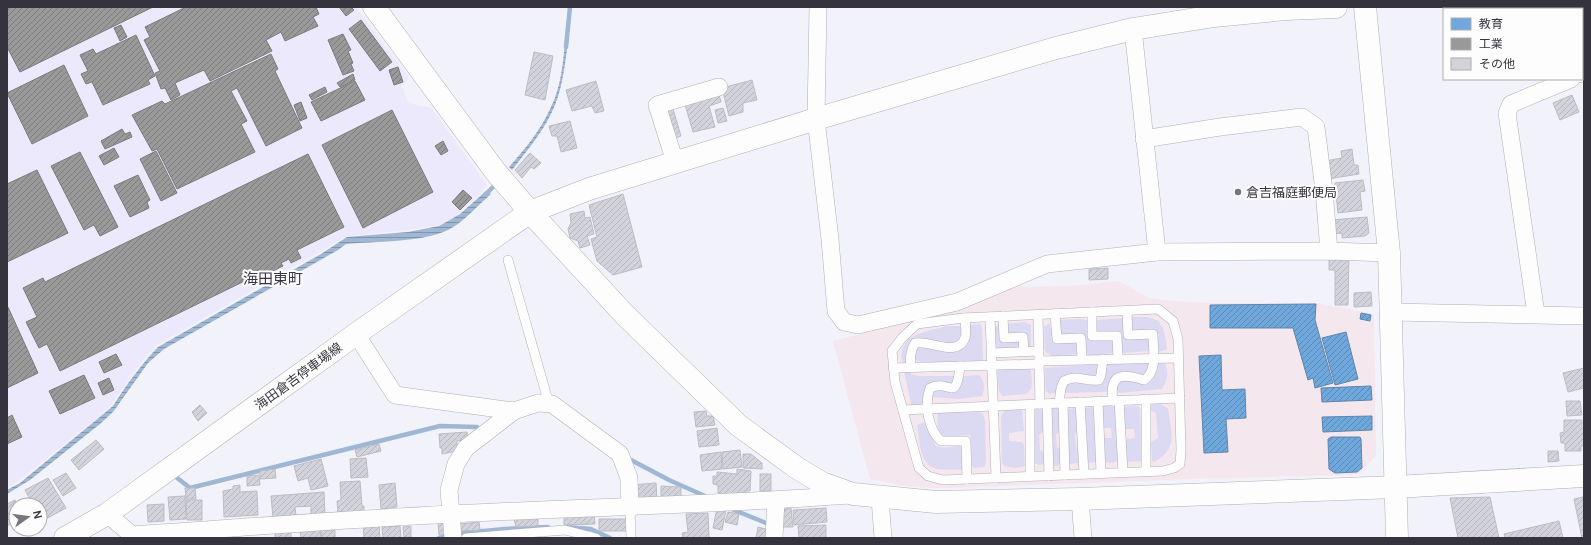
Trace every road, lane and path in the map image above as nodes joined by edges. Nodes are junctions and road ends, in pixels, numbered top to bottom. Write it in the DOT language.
graph roads {
  1 [pos="374,7"];
  2 [pos="818,7"];
  3 [pos="1336,7"];
  4 [pos="1365,7"];
  5 [pos="1133,29"];
  6 [pos="1568,80"];
  7 [pos="719,87"];
  8 [pos="816,119"];
  9 [pos="1144,139"];
  10 [pos="675,162"];
  11 [pos="530,212"];
  12 [pos="1330,250"];
  13 [pos="1157,252"];
  14 [pos="1389,253"];
  15 [pos="508,260"];
  16 [pos="1127,311"];
  17 [pos="1092,312"];
  18 [pos="1391,312"];
  19 [pos="1038,314"];
  20 [pos="1055,314"];
  21 [pos="1536,314"];
  22 [pos="1003,316"];
  23 [pos="1584,316"];
  24 [pos="990,317"];
  25 [pos="965,318"];
  26 [pos="356,334"];
  27 [pos="1039,351"];
  28 [pos="992,352"];
  29 [pos="1024,352"];
  30 [pos="1153,358"];
  31 [pos="1178,358"];
  32 [pos="1103,359"];
  33 [pos="1118,359"];
  34 [pos="1082,360"];
  35 [pos="1039,362"];
  36 [pos="992,365"];
  37 [pos="960,366"];
  38 [pos="894,368"];
  39 [pos="911,368"];
  40 [pos="1180,398"];
  41 [pos="1146,399"];
  42 [pos="1098,401"];
  43 [pos="1116,401"];
  44 [pos="1080,402"];
  45 [pos="1061,403"];
  46 [pos="549,404"];
  47 [pos="1043,404"];
  48 [pos="1030,405"];
  49 [pos="994,406"];
  50 [pos="927,409"];
  51 [pos="903,410"];
  52 [pos="514,412"];
  53 [pos="1146,471"];
  54 [pos="1123,472"];
  55 [pos="1101,473"];
  56 [pos="1084,474"];
  57 [pos="1065,475"];
  58 [pos="1030,476"];
  59 [pos="1049,476"];
  60 [pos="1584,476"];
  61 [pos="996,478"];
  62 [pos="967,479"];
  63 [pos="1396,487"];
  64 [pos="853,494"];
  65 [pos="880,498"];
  66 [pos="1080,499"];
  67 [pos="776,500"];
  68 [pos="630,508"];
  69 [pos="107,514"];
  70 [pos="452,514"];
  71 [pos="65,538"];
  72 [pos="453,538"];
  73 [pos="466,538"];
  74 [pos="596,538"];
  75 [pos="632,538"];
  76 [pos="774,538"];
  77 [pos="883,538"];
  78 [pos="1083,538"];
  79 [pos="1397,538"];
  1 -- 11 [label="street"];
  2 -- 8 [label="street"];
  3 -- 5 [label="street, 海田倉吉停車場線"];
  4 -- 14 [label="street"];
  5 -- 8 [label="street, 海田倉吉停車場線"];
  5 -- 9 [label="street"];
  6 -- 21 [label="street"];
  7 -- 10 [label="street"];
  8 -- 10 [label="street, 海田倉吉停車場線"];
  8 -- 13 [label="street"];
  9 -- 12 [label="street"];
  9 -- 13 [label="street"];
  10 -- 11 [label="street, 海田倉吉停車場線"];
  11 -- 26 [label="street, 海田倉吉停車場線"];
  11 -- 64 [label="street"];
  12 -- 13 [label="street"];
  12 -- 14 [label="street"];
  14 -- 18 [label="street"];
  15 -- 46 [label="lane"];
  16 -- 17 [label="lane"];
  16 -- 30 [label="lane"];
  16 -- 31 [label="lane"];
  17 -- 20 [label="lane"];
  17 -- 33 [label="lane"];
  18 -- 21 [label="street"];
  18 -- 63 [label="street"];
  19 -- 20 [label="lane"];
  19 -- 22 [label="lane"];
  19 -- 27 [label="lane"];
  20 -- 34 [label="lane"];
  21 -- 23 [label="street"];
  22 -- 24 [label="lane"];
  22 -- 29 [label="lane"];
  24 -- 25 [label="lane"];
  24 -- 28 [label="lane"];
  25 -- 38 [label="lane"];
  25 -- 39 [label="lane"];
  26 -- 52 [label="street"];
  26 -- 69 [label="street, 海田倉吉停車場線"];
  27 -- 29 [label="lane"];
  27 -- 35 [label="lane"];
  28 -- 29 [label="lane"];
  28 -- 36 [label="lane"];
  30 -- 31 [label="lane"];
  30 -- 33 [label="lane"];
  30 -- 43 [label="lane"];
  31 -- 40 [label="lane"];
  32 -- 33 [label="lane"];
  32 -- 34 [label="lane"];
  32 -- 45 [label="lane"];
  34 -- 35 [label="lane"];
  35 -- 36 [label="lane"];
  35 -- 47 [label="lane"];
  36 -- 37 [label="lane"];
  36 -- 49 [label="lane"];
  37 -- 39 [label="lane"];
  37 -- 50 [label="lane"];
  38 -- 39 [label="lane"];
  38 -- 51 [label="lane"];
  40 -- 41 [label="lane"];
  40 -- 53 [label="lane"];
  41 -- 43 [label="lane"];
  41 -- 53 [label="lane"];
  42 -- 43 [label="lane"];
  42 -- 44 [label="lane"];
  42 -- 55 [label="lane"];
  43 -- 54 [label="lane"];
  44 -- 45 [label="lane"];
  44 -- 56 [label="lane"];
  45 -- 47 [label="lane"];
  45 -- 57 [label="lane"];
  46 -- 52 [label="street"];
  46 -- 68 [label="street"];
  47 -- 48 [label="lane"];
  47 -- 59 [label="lane"];
  48 -- 49 [label="lane"];
  48 -- 58 [label="lane"];
  49 -- 50 [label="lane"];
  49 -- 61 [label="lane"];
  50 -- 51 [label="lane"];
  50 -- 62 [label="lane"];
  51 -- 62 [label="lane"];
  52 -- 70 [label="street"];
  53 -- 54 [label="lane"];
  54 -- 55 [label="lane"];
  55 -- 56 [label="lane"];
  56 -- 57 [label="lane"];
  57 -- 59 [label="lane"];
  58 -- 59 [label="lane"];
  58 -- 61 [label="lane"];
  60 -- 63 [label="street"];
  61 -- 62 [label="lane"];
  63 -- 66 [label="street"];
  63 -- 79 [label="street"];
  64 -- 65 [label="street"];
  64 -- 67 [label="street"];
  65 -- 66 [label="street"];
  65 -- 77 [label="street"];
  66 -- 78 [label="street"];
  67 -- 68 [label="street"];
  67 -- 76 [label="street"];
  68 -- 70 [label="street"];
  68 -- 75 [label="lane"];
  69 -- 70 [label="street"];
  69 -- 71 [label="street, 海田倉吉停車場線"];
  70 -- 72 [label="street"];
  73 -- 74 [label="lane"];
}
